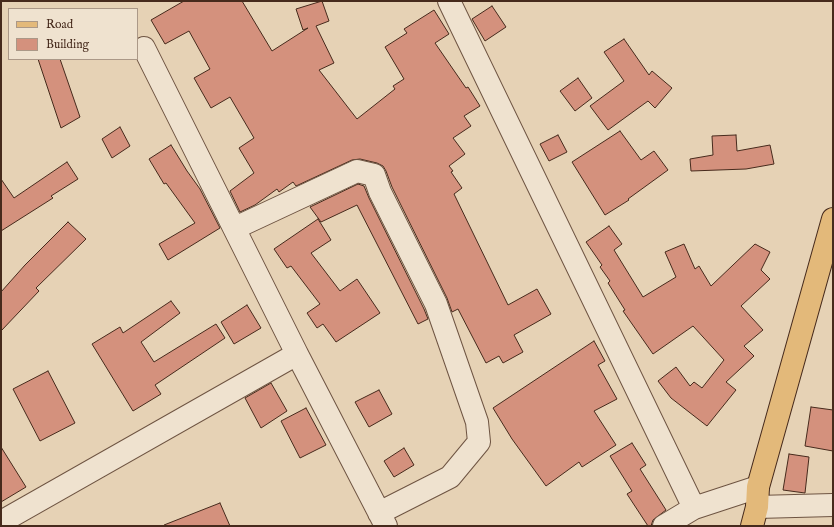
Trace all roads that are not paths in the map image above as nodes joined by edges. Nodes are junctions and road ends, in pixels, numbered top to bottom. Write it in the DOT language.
graph roads {
  1 [pos="449,1"];
  2 [pos="144,48"];
  3 [pos="833,218"];
  4 [pos="235,228"];
  5 [pos="297,354"];
  6 [pos="833,505"];
  7 [pos="756,506"];
  8 [pos="694,508"];
  9 [pos="383,520"];
  10 [pos="1,522"];
  11 [pos="664,526"];
  1 -- 8 [label="street"];
  2 -- 4 [label="street"];
  3 -- 7 [label="main road"];
  4 -- 5 [label="street"];
  4 -- 9 [label="street"];
  5 -- 9 [label="street"];
  5 -- 10 [label="street"];
  6 -- 7 [label="street"];
  7 -- 8 [label="street"];
  8 -- 11 [label="street"];
}
